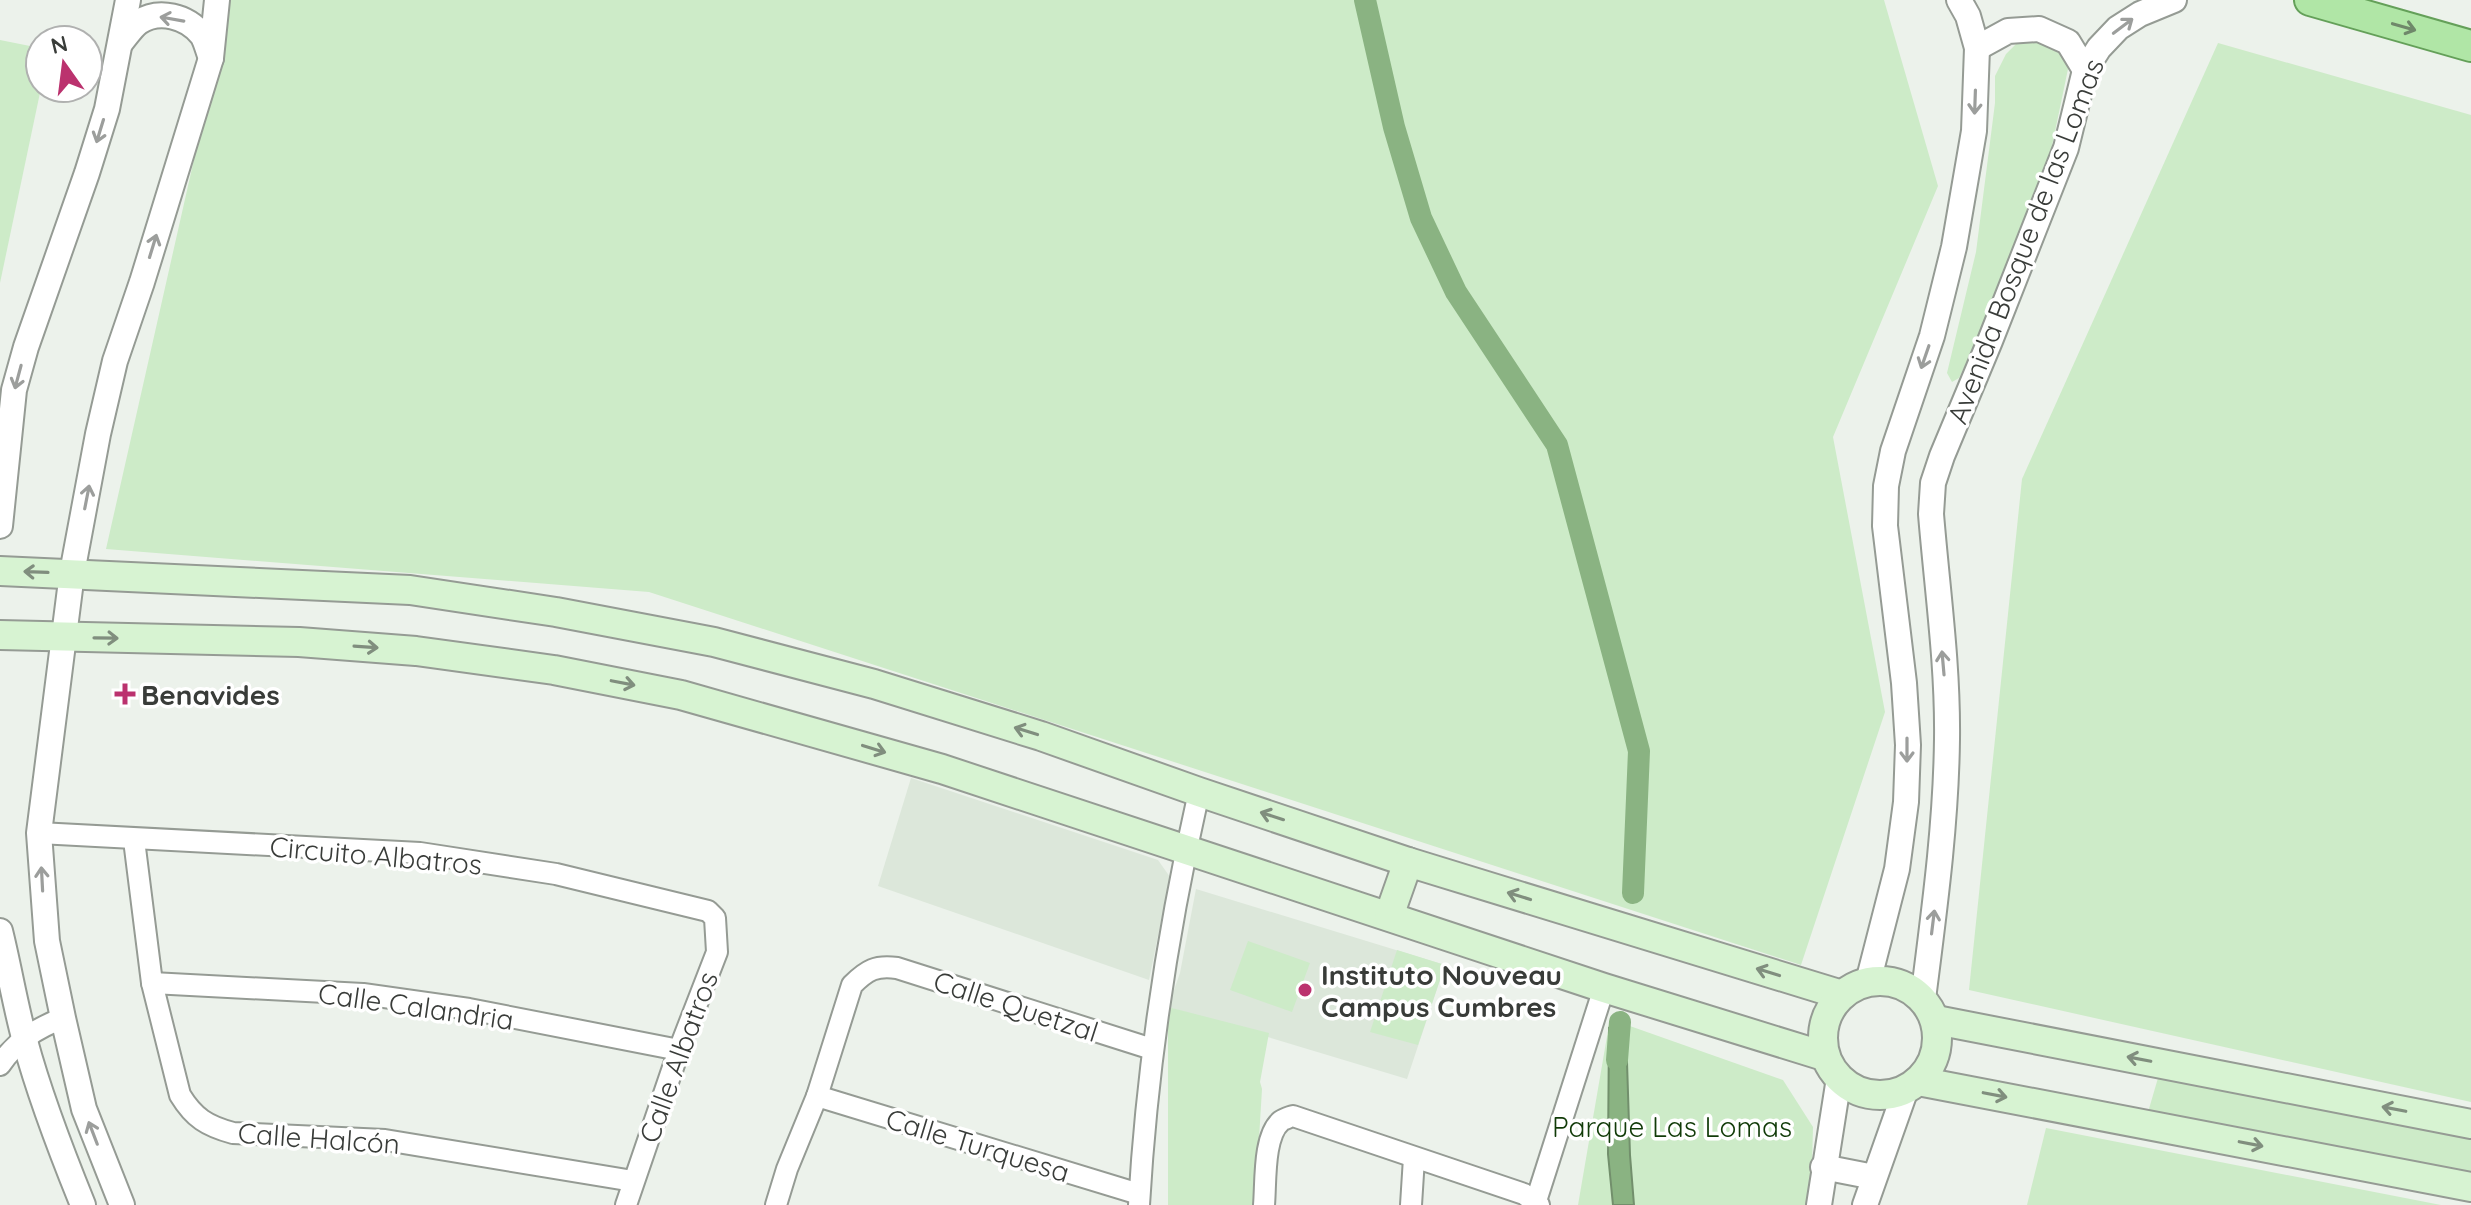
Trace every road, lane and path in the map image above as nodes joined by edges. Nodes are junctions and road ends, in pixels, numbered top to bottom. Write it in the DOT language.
graph roads {
  1 [pos="128,0"];
  2 [pos="217,0"];
  3 [pos="1959,0"];
  4 [pos="2174,0"];
  5 [pos="2329,3"];
  6 [pos="122,41"];
  7 [pos="2471,46"];
  8 [pos="1977,48"];
  9 [pos="211,58"];
  10 [pos="2085,70"];
  11 [pos="0,526"];
  12 [pos="0,571"];
  13 [pos="72,573"];
  14 [pos="0,635"];
  15 [pos="63,637"];
  16 [pos="1199,792"];
  17 [pos="39,833"];
  18 [pos="134,840"];
  19 [pos="1186,849"];
  20 [pos="1408,862"];
  21 [pos="708,911"];
  22 [pos="1389,916"];
  23 [pos="0,931"];
  24 [pos="1868,982"];
  25 [pos="152,983"];
  26 [pos="1604,988"];
  27 [pos="1842,995"];
  28 [pos="1930,1010"];
  29 [pos="63,1018"];
  30 [pos="24,1038"];
  31 [pos="1152,1049"];
  32 [pos="679,1050"];
  33 [pos="0,1065"];
  34 [pos="1831,1067"];
  35 [pos="1912,1085"];
  36 [pos="817,1096"];
  37 [pos="2471,1124"];
  38 [pos="1414,1158"];
  39 [pos="1823,1167"];
  40 [pos="1874,1177"];
  41 [pos="633,1181"];
  42 [pos="2471,1187"];
  43 [pos="1139,1200"];
  44 [pos="1537,1203"];
  45 [pos="83,1205"];
  46 [pos="122,1205"];
  47 [pos="626,1205"];
  48 [pos="776,1205"];
  49 [pos="1264,1205"];
  50 [pos="1411,1205"];
  51 [pos="1819,1205"];
  52 [pos="1865,1205"];
  1 -- 6 [label="street"];
  2 -- 9 [label="street"];
  3 -- 8 [label="street, Avenida Bosque de las Lomas"];
  10 -- 4 [label="street, Avenida Bosque de las Lomas, one-way"];
  5 -- 7 [label="main road, one-way"];
  9 -- 6 [label="street, one-way"];
  6 -- 11 [label="street, one-way"];
  8 -- 10 [label="street"];
  8 -- 24 [label="street, Avenida Bosque de las Lomas, one-way"];
  13 -- 9 [label="street, one-way"];
  28 -- 10 [label="street, Avenida Bosque de las Lomas, one-way"];
  13 -- 12 [label="main road, one-way"];
  13 -- 15 [label="street"];
  16 -- 13 [label="main road, one-way"];
  14 -- 15 [label="main road"];
  15 -- 17 [label="street"];
  15 -- 19 [label="main road, one-way"];
  16 -- 19 [label="street"];
  20 -- 16 [label="main road, one-way"];
  17 -- 18 [label="street, Circuito Albatros"];
  29 -- 17 [label="street, one-way"];
  18 -- 21 [label="street, Circuito Albatros"];
  18 -- 25 [label="street, Calle Halcón"];
  19 -- 22 [label="main road"];
  19 -- 31 [label="street"];
  20 -- 22 [label="main road"];
  27 -- 20 [label="main road, one-way"];
  21 -- 32 [label="street, Calle Albatros"];
  22 -- 26 [label="main road"];
  23 -- 30 [label="street"];
  24 -- 27 [label="main road"];
  24 -- 28 [label="main road"];
  25 -- 32 [label="street, Calle Calandria"];
  25 -- 41 [label="street, Calle Halcón"];
  26 -- 34 [label="main road"];
  26 -- 44 [label="street"];
  27 -- 34 [label="main road"];
  28 -- 35 [label="main road"];
  37 -- 28 [label="main road, one-way"];
  29 -- 30 [label="street"];
  46 -- 29 [label="street, one-way"];
  30 -- 33 [label="street"];
  30 -- 45 [label="street"];
  31 -- 36 [label="street, Calle Quetzal"];
  31 -- 43 [label="street"];
  32 -- 41 [label="street, Calle Albatros"];
  34 -- 35 [label="main road"];
  34 -- 39 [label="street"];
  35 -- 40 [label="street"];
  35 -- 42 [label="main road, one-way"];
  36 -- 43 [label="street, Calle Turquesa"];
  36 -- 48 [label="street"];
  38 -- 44 [label="street"];
  38 -- 49 [label="street"];
  38 -- 50 [label="street"];
  39 -- 40 [label="street"];
  39 -- 51 [label="street"];
  40 -- 52 [label="street"];
  41 -- 47 [label="street, Calle Albatros"];
}
